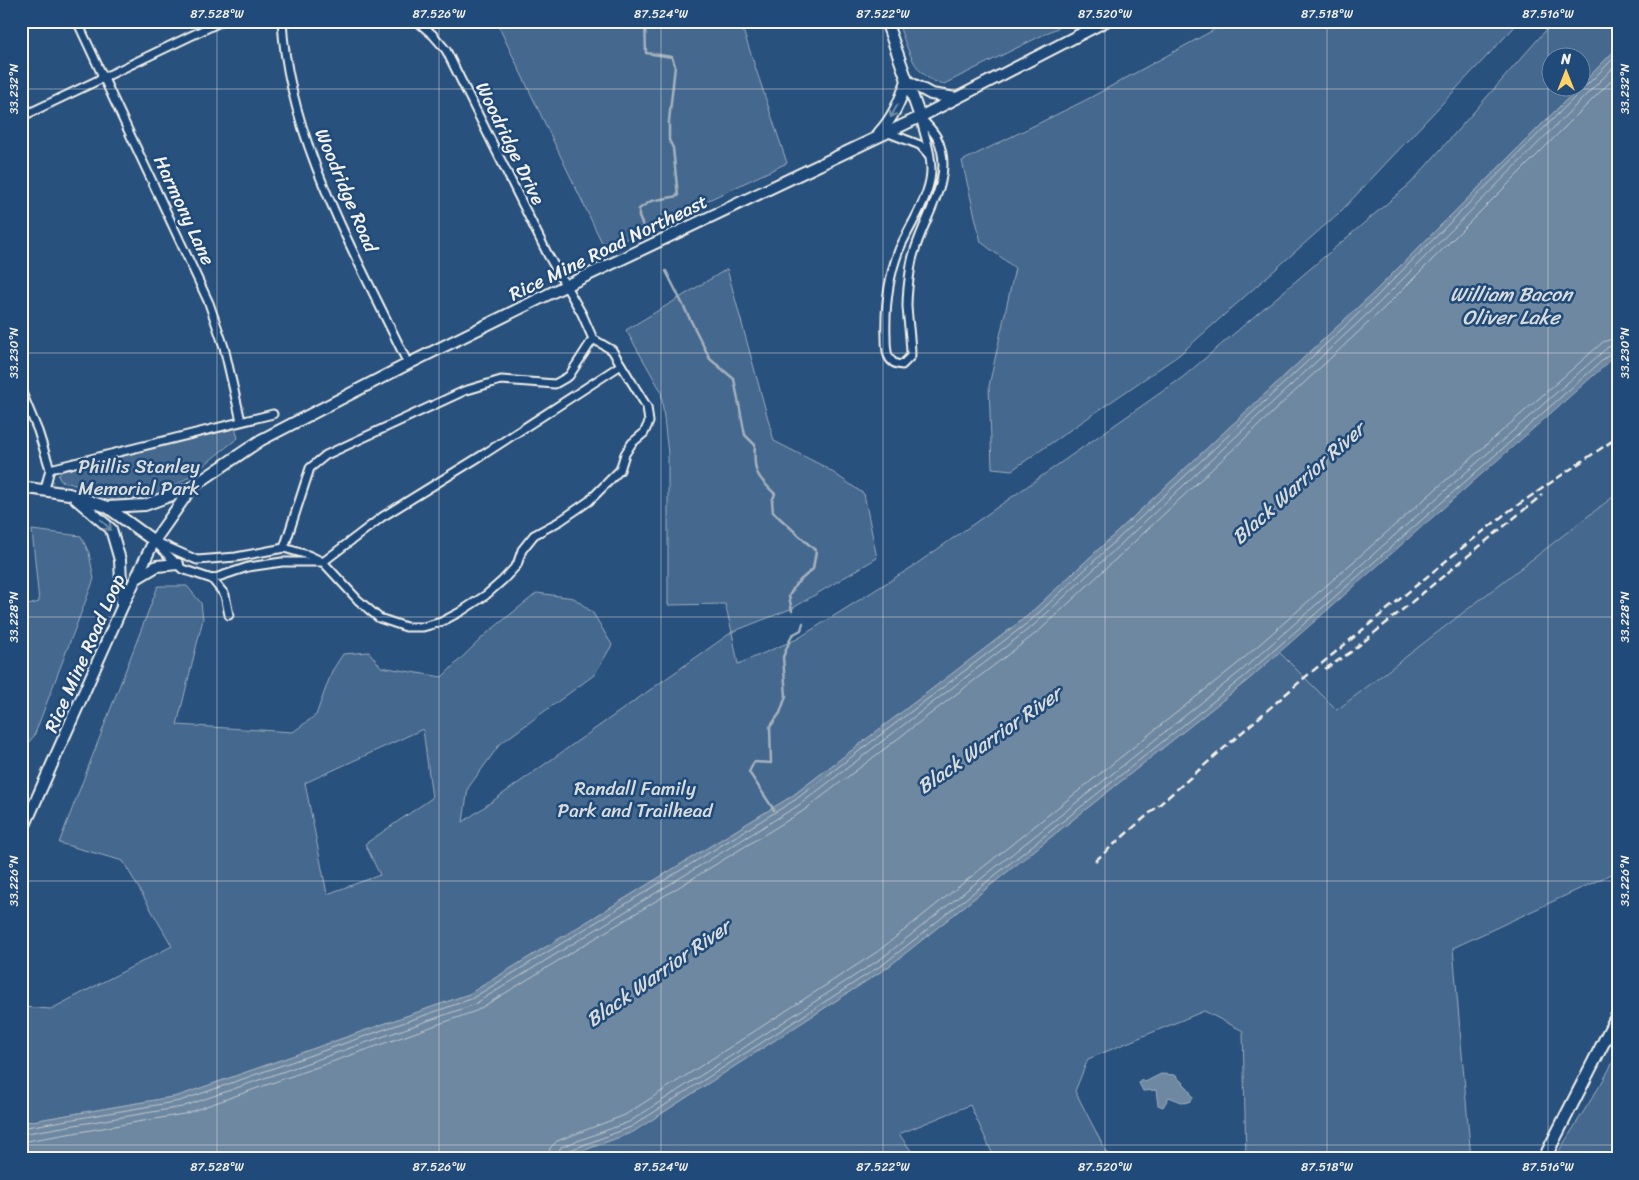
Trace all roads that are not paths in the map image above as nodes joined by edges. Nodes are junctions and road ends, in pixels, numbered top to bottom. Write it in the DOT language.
graph roads {
  1 [pos="77,21"];
  2 [pos="222,21"];
  3 [pos="282,21"];
  4 [pos="417,21"];
  5 [pos="886,21"];
  6 [pos="1106,21"];
  7 [pos="104,77"];
  8 [pos="907,81"];
  9 [pos="956,98"];
  10 [pos="21,117"];
  11 [pos="920,117"];
  12 [pos="886,132"];
  13 [pos="875,137"];
  14 [pos="930,157"];
  15 [pos="564,286"];
  16 [pos="593,339"];
  17 [pos="408,364"];
  18 [pos="621,366"];
  19 [pos="21,390"];
  20 [pos="273,414"];
  21 [pos="241,421"];
  22 [pos="50,469"];
  23 [pos="21,487"];
  24 [pos="192,487"];
  25 [pos="46,489"];
  26 [pos="69,494"];
  27 [pos="107,507"];
  28 [pos="154,541"];
  29 [pos="284,548"];
  30 [pos="323,562"];
  31 [pos="178,564"];
  32 [pos="136,578"];
  33 [pos="212,578"];
  34 [pos="122,607"];
  35 [pos="229,615"];
  36 [pos="21,834"];
  37 [pos="1618,1014"];
  38 [pos="1544,1159"];
  1 -- 7 [label="street, Harmony Lane"];
  2 -- 7 [label="street"];
  3 -- 17 [label="street, Woodridge Road"];
  4 -- 15 [label="street, Woodridge Drive"];
  5 -- 8 [label="main road"];
  6 -- 9 [label="main road, Rice Mine Road Northeast"];
  7 -- 10 [label="street"];
  7 -- 21 [label="street, Harmony Lane"];
  8 -- 9 [label="main road"];
  8 -- 11 [label="main road"];
  8 -- 13 [label="main road, one-way"];
  9 -- 11 [label="main road, Rice Mine Road Northeast"];
  11 -- 12 [label="main road, Rice Mine Road Northeast"];
  11 -- 14 [label="street"];
  11 -- 14 [label="street"];
  12 -- 13 [label="main road, Rice Mine Road Northeast"];
  12 -- 14 [label="street"];
  13 -- 15 [label="main road, Rice Mine Road Northeast"];
  15 -- 16 [label="street, Woodridge Drive"];
  15 -- 17 [label="main road, Rice Mine Road Northeast"];
  16 -- 18 [label="street"];
  16 -- 29 [label="street"];
  17 -- 24 [label="main road, Rice Mine Road Northeast"];
  18 -- 30 [label="street"];
  18 -- 30 [label="street"];
  19 -- 22 [label="street"];
  20 -- 21 [label="street"];
  21 -- 22 [label="street"];
  22 -- 25 [label="street"];
  23 -- 25 [label="main road"];
  24 -- 27 [label="main road"];
  24 -- 28 [label="main road, Rice Mine Road Northeast"];
  25 -- 26 [label="main road"];
  26 -- 27 [label="main road"];
  26 -- 34 [label="main road, one-way"];
  27 -- 28 [label="main road"];
  28 -- 29 [label="street"];
  28 -- 31 [label="street"];
  28 -- 32 [label="main road, Rice Mine Road Loop"];
  29 -- 30 [label="street"];
  30 -- 33 [label="street"];
  31 -- 32 [label="main road"];
  31 -- 33 [label="street"];
  32 -- 34 [label="main road, Rice Mine Road Loop"];
  33 -- 35 [label="street"];
  34 -- 36 [label="main road, Rice Mine Road Loop"];
  37 -- 38 [label="main road"];
}
